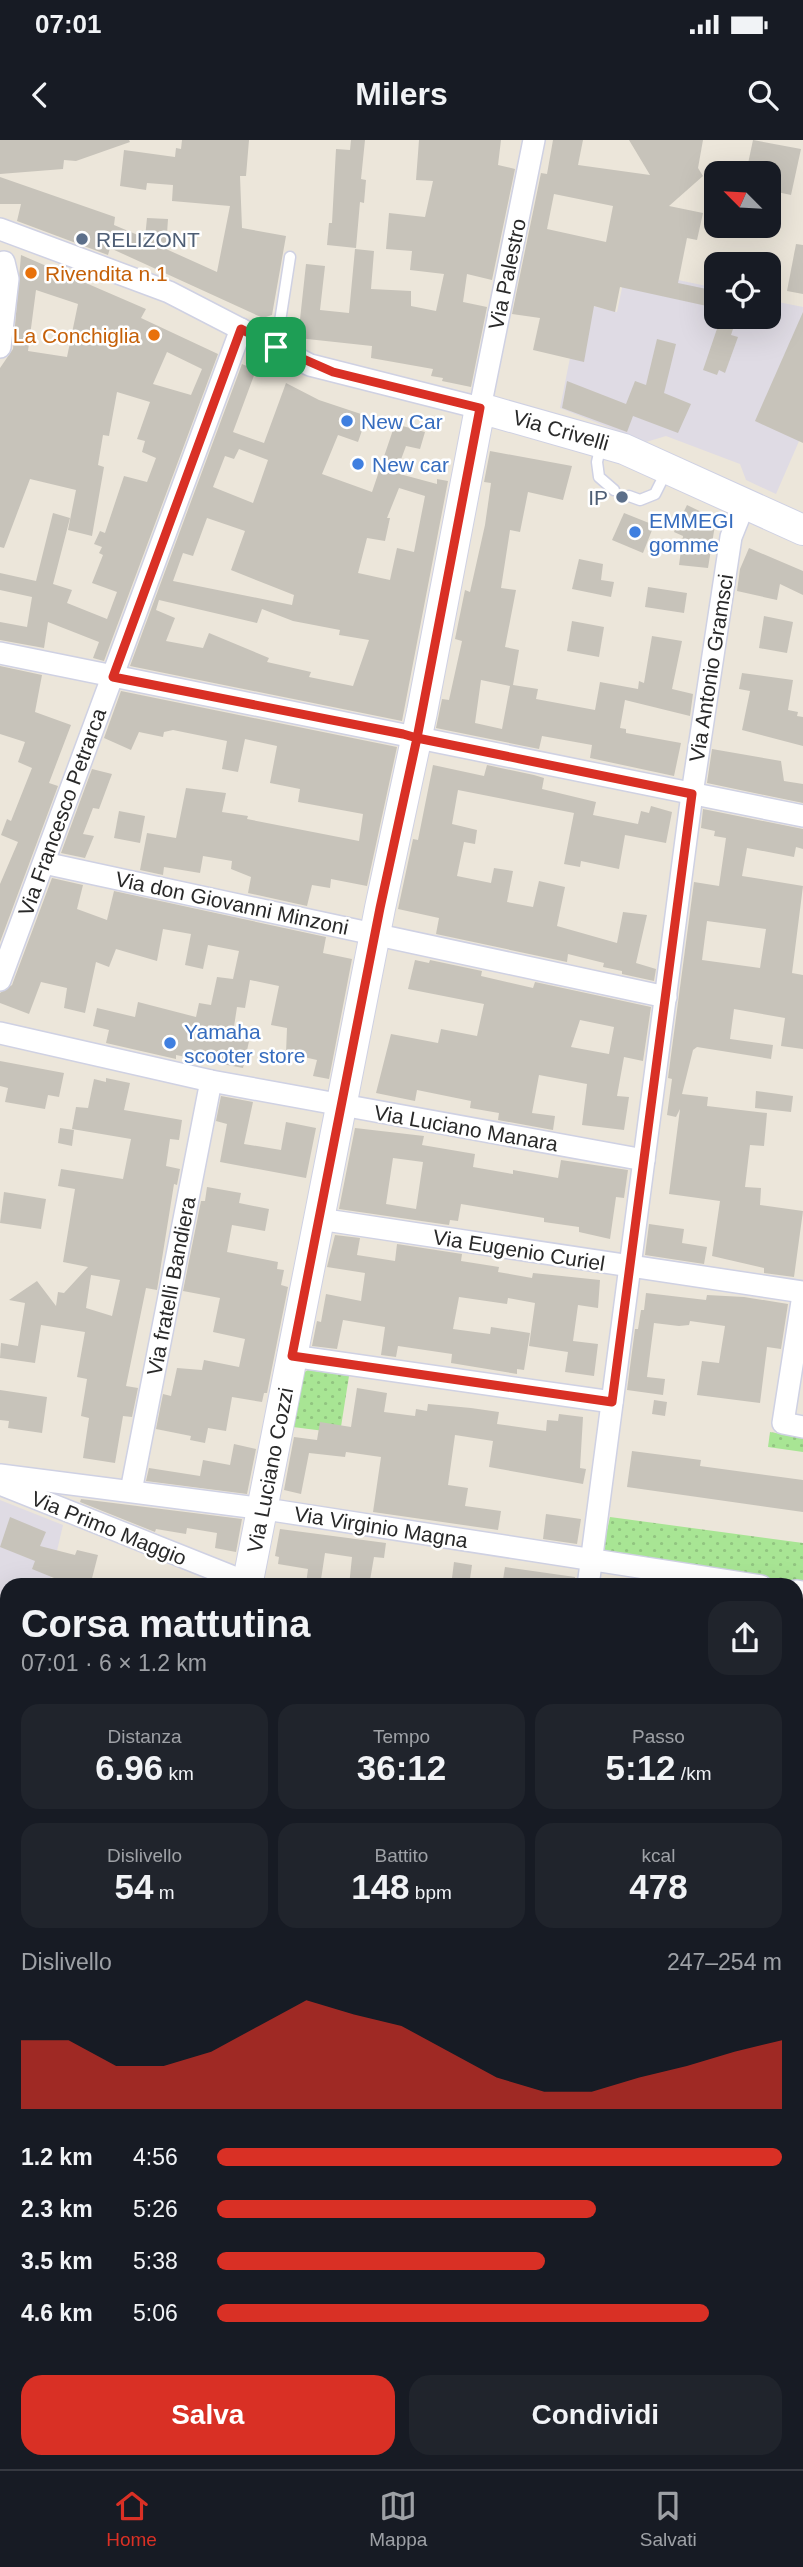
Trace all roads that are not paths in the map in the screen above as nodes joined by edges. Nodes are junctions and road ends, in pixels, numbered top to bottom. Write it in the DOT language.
graph roads {
  1 [pos="534,140"];
  2 [pos="8,232"];
  3 [pos="290,257"];
  4 [pos="2,266"];
  5 [pos="241,329"];
  6 [pos="0,347"];
  7 [pos="276,347"];
  8 [pos="480,408"];
  9 [pos="602,441"];
  10 [pos="668,467"];
  11 [pos="614,490"];
  12 [pos="629,496"];
  13 [pos="744,502"];
  14 [pos="803,530"];
  15 [pos="0,653"];
  16 [pos="113,677"];
  17 [pos="417,738"];
  18 [pos="692,794"];
  19 [pos="803,816"];
  20 [pos="44,863"];
  21 [pos="375,933"];
  22 [pos="0,980"];
  23 [pos="666,997"];
  24 [pos="0,1033"];
  25 [pos="211,1081"];
  26 [pos="341,1105"];
  27 [pos="644,1160"];
  28 [pos="319,1219"];
  29 [pos="630,1267"];
  30 [pos="803,1293"];
  31 [pos="292,1356"];
  32 [pos="612,1402"];
  33 [pos="803,1427"];
  34 [pos="0,1475"];
  35 [pos="0,1484"];
  36 [pos="131,1492"];
  37 [pos="262,1509"];
  38 [pos="592,1560"];
  39 [pos="233,1578"];
  40 [pos="251,1578"];
  41 [pos="589,1578"];
  42 [pos="709,1578"];
  1 -- 8 [label="street, Via Palestro"];
  2 -- 4 [label="street"];
  2 -- 5 [label="street, Via Crivelli"];
  3 -- 7 [label="lane"];
  4 -- 6 [label="street"];
  5 -- 7 [label="street, Via Crivelli"];
  5 -- 16 [label="street, Via Francesco Petrarca"];
  7 -- 8 [label="street, Via Crivelli"];
  8 -- 9 [label="street, Via Crivelli"];
  8 -- 17 [label="street, Via Luciano Cozzi"];
  9 -- 10 [label="street, Via Crivelli"];
  9 -- 11 [label="lane"];
  10 -- 12 [label="lane"];
  10 -- 13 [label="street, Via Crivelli"];
  13 -- 14 [label="street, Via Crivelli"];
  13 -- 18 [label="street, Via Antonio Gramsci"];
  15 -- 16 [label="street"];
  16 -- 17 [label="street"];
  16 -- 20 [label="street, Via Francesco Petrarca"];
  17 -- 18 [label="street"];
  17 -- 21 [label="street, Via Luciano Cozzi"];
  18 -- 19 [label="street"];
  18 -- 23 [label="street, Via Antonio Gramsci"];
  20 -- 21 [label="street, Via don Giovanni Minzoni"];
  20 -- 22 [label="street, Via Francesco Petrarca"];
  21 -- 23 [label="street, Via don Giovanni Minzoni"];
  21 -- 26 [label="street, Via Luciano Cozzi"];
  23 -- 27 [label="street, Via Antonio Gramsci"];
  24 -- 25 [label="street, Via Luciano Manara"];
  25 -- 26 [label="street, Via Luciano Manara"];
  25 -- 36 [label="street, Via fratelli Bandiera"];
  26 -- 27 [label="street, Via Luciano Manara"];
  26 -- 28 [label="street, Via Luciano Cozzi"];
  27 -- 29 [label="street, Via Antonio Gramsci"];
  28 -- 29 [label="street, Via Eugenio Curiel"];
  28 -- 31 [label="street, Via Luciano Cozzi"];
  29 -- 30 [label="street, Via Eugenio Curiel"];
  29 -- 32 [label="street, Via Antonio Gramsci"];
  30 -- 33 [label="street"];
  31 -- 32 [label="street"];
  31 -- 37 [label="street, Via Luciano Cozzi"];
  32 -- 38 [label="street, Via Antonio Gramsci"];
  34 -- 36 [label="street, Via Virginio Magna"];
  35 -- 39 [label="street, Via Primo Maggio"];
  36 -- 37 [label="street, Via Virginio Magna"];
  37 -- 38 [label="street, Via Virginio Magna"];
  37 -- 40 [label="street, Via Luciano Cozzi"];
  38 -- 41 [label="street, Via Antonio Gramsci"];
  38 -- 42 [label="street, Via Virginio Magna"];
}
